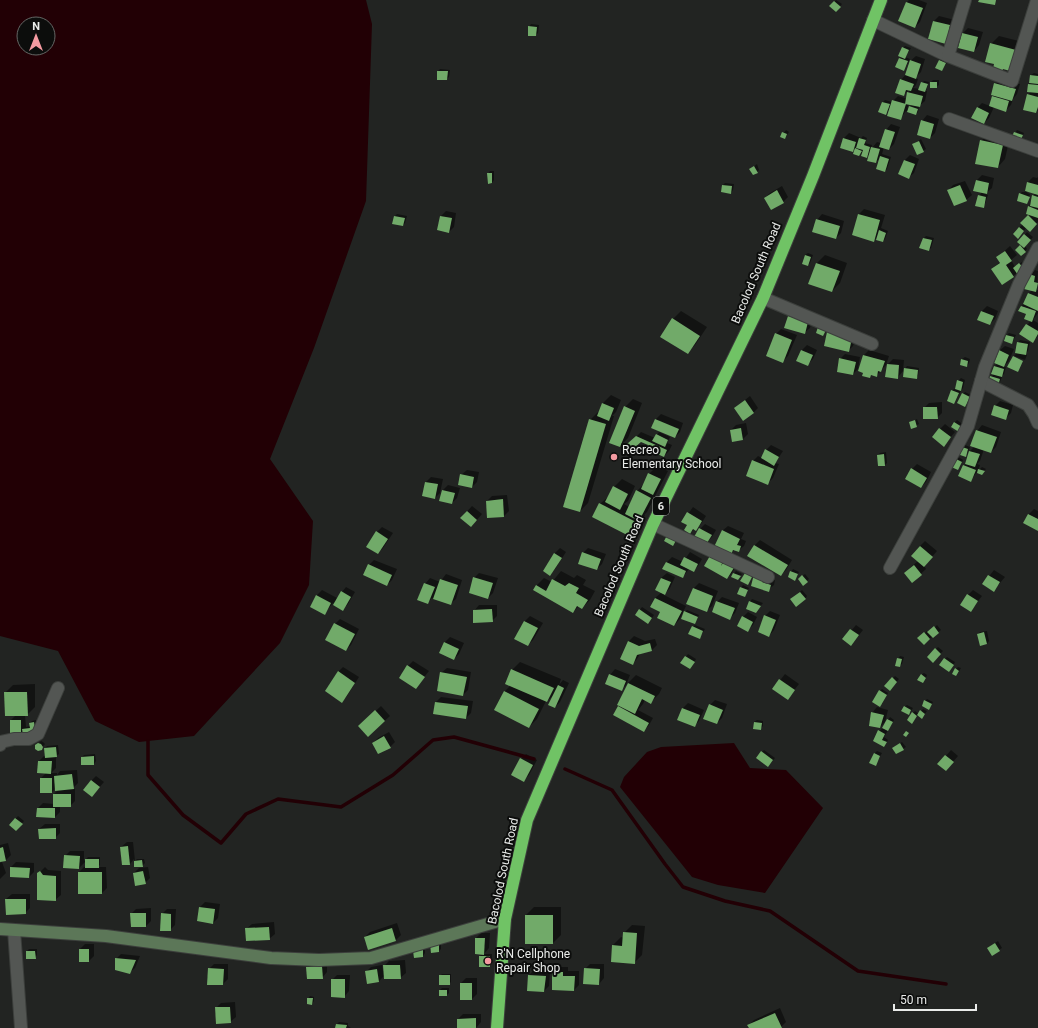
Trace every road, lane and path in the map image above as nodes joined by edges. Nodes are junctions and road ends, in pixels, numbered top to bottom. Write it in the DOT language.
graph roads {
  1 [pos="880,0"];
  2 [pos="965,0"];
  3 [pos="1037,0"];
  4 [pos="873,20"];
  5 [pos="948,56"];
  6 [pos="949,119"];
  7 [pos="1038,151"];
  8 [pos="1038,248"];
  9 [pos="763,298"];
  10 [pos="872,344"];
  11 [pos="981,381"];
  12 [pos="1038,423"];
  13 [pos="653,524"];
  14 [pos="890,568"];
  15 [pos="768,577"];
  16 [pos="58,688"];
  17 [pos="0,745"];
  18 [pos="505,919"];
  19 [pos="0,929"];
  20 [pos="14,930"];
  21 [pos="21,1028"];
  22 [pos="497,1028"];
  1 -- 4 [label="highway, Bacolod South Road / 6"];
  2 -- 5 [label="street"];
  3 -- 5 [label="street"];
  4 -- 5 [label="street"];
  4 -- 9 [label="highway, Bacolod South Road / 6"];
  6 -- 7 [label="street"];
  8 -- 11 [label="street"];
  9 -- 10 [label="street"];
  9 -- 13 [label="highway, Bacolod South Road / 6"];
  11 -- 12 [label="street"];
  11 -- 14 [label="street"];
  13 -- 15 [label="street"];
  13 -- 18 [label="highway, Bacolod South Road / 6"];
  16 -- 17 [label="street"];
  18 -- 20 [label="street"];
  18 -- 22 [label="highway, Bacolod South Road / 6"];
  19 -- 20 [label="street"];
  20 -- 21 [label="street"];
}
